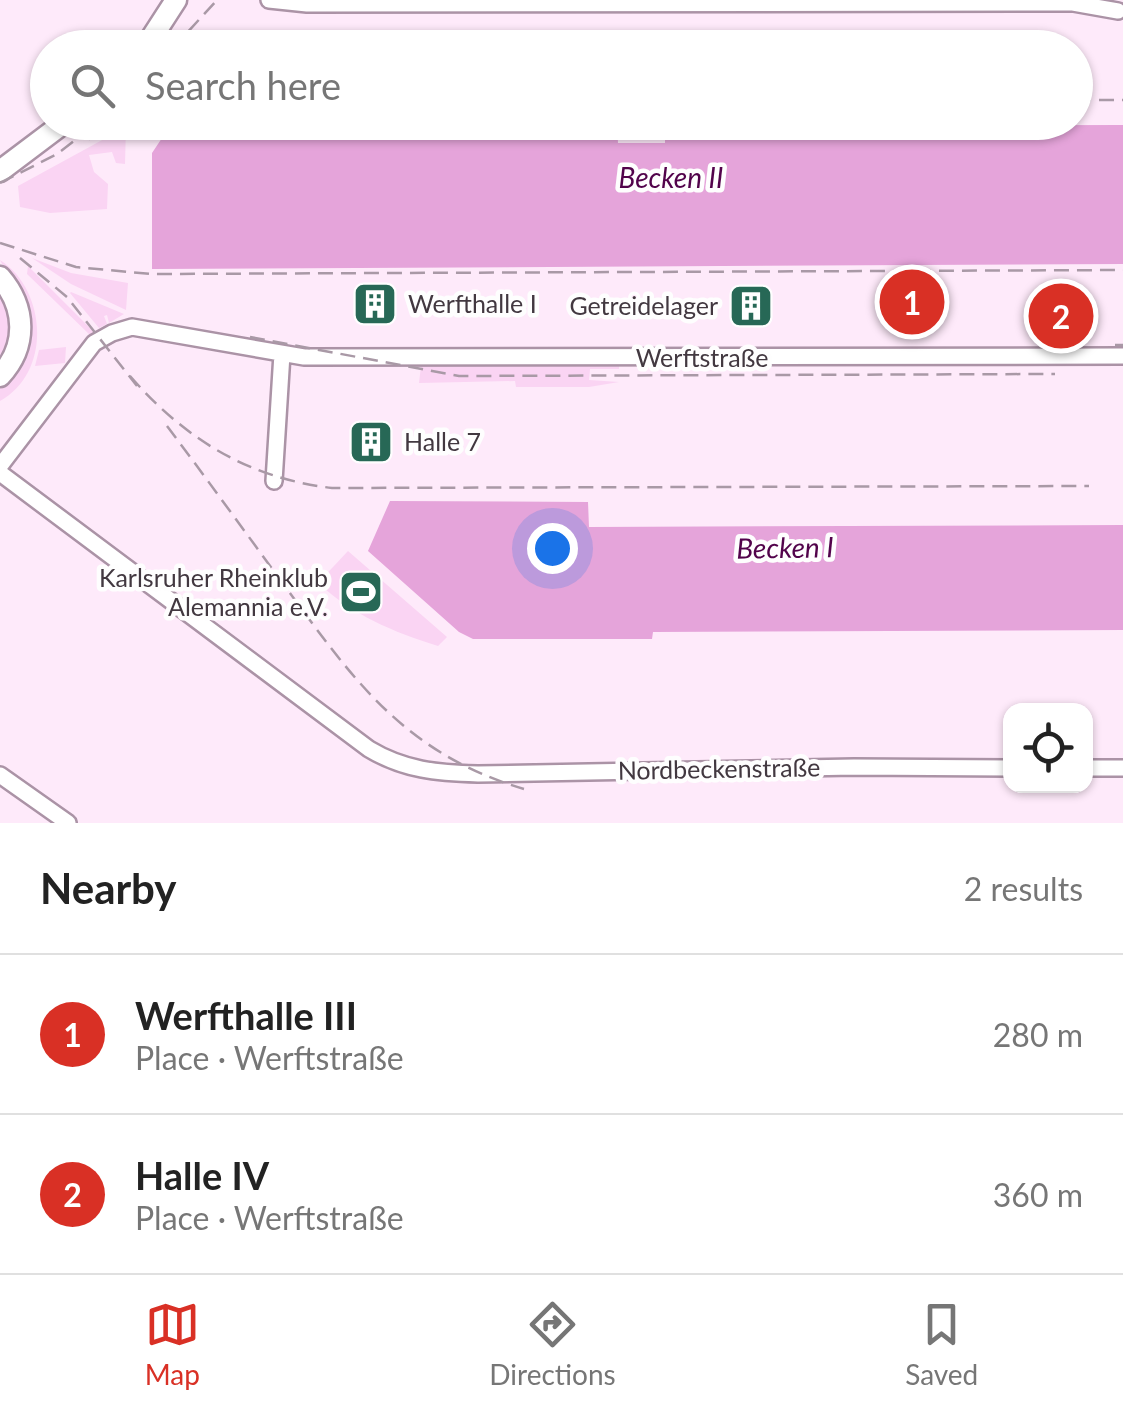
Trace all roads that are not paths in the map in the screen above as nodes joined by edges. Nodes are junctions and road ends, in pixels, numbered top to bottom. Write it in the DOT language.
graph roads {
  1 [pos="268,0"];
  2 [pos="174,3"];
  3 [pos="1118,11"];
  4 [pos="157,30"];
  5 [pos="41,140"];
  6 [pos="0,171"];
  7 [pos="4,282"];
  8 [pos="282,354"];
  9 [pos="1123,356"];
  10 [pos="0,376"];
  11 [pos="0,469"];
  12 [pos="274,481"];
  13 [pos="1003,768"];
  14 [pos="1093,768"];
  15 [pos="1123,768"];
  16 [pos="0,774"];
  17 [pos="68,823"];
  1 -- 3 [label="street"];
  2 -- 4 [label="main road"];
  5 -- 6 [label="main road"];
  7 -- 10 [label="main road"];
  8 -- 9 [label="street, Werftstraße"];
  8 -- 11 [label="street, Werftstraße"];
  8 -- 12 [label="street"];
  11 -- 13 [label="street, Nordbeckenstraße"];
  14 -- 15 [label="street"];
  16 -- 17 [label="street"];
}
